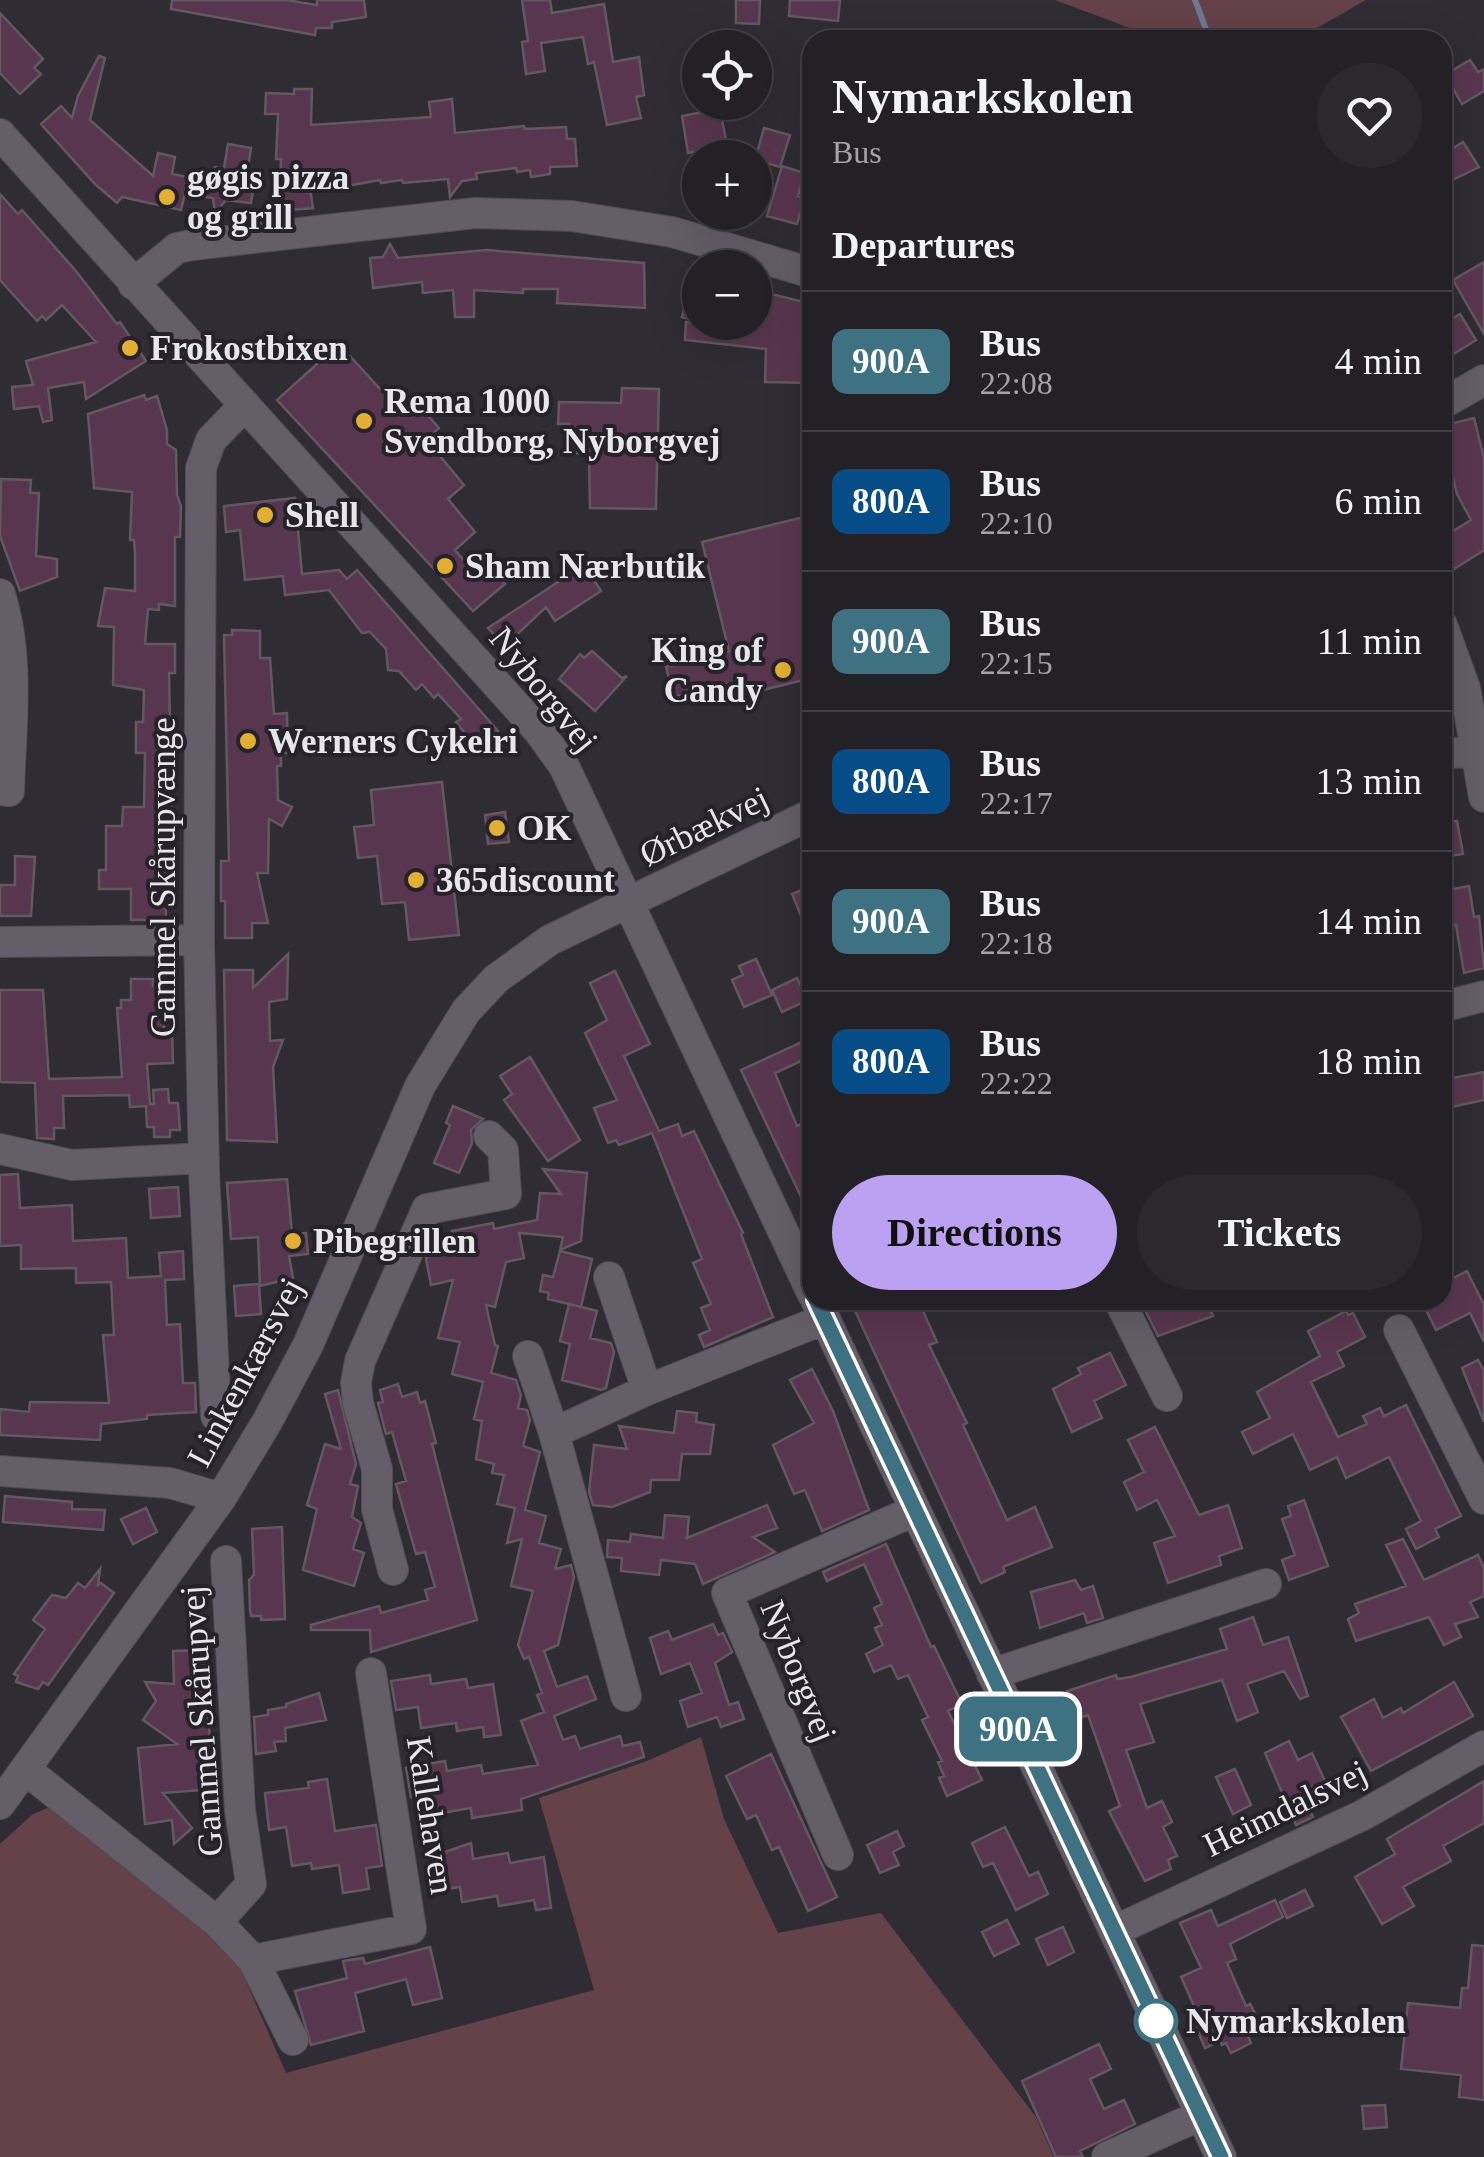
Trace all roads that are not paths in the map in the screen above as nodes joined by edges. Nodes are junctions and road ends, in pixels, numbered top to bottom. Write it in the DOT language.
graph roads {
  1 [pos="0,134"];
  2 [pos="802,270"];
  3 [pos="132,284"];
  4 [pos="1484,380"];
  5 [pos="1452,398"];
  6 [pos="245,405"];
  7 [pos="3,614"];
  8 [pos="1452,652"];
  9 [pos="1480,752"];
  10 [pos="1452,753"];
  11 [pos="0,790"];
  12 [pos="1484,797"];
  13 [pos="802,819"];
  14 [pos="628,904"];
  15 [pos="198,940"];
  16 [pos="0,942"];
  17 [pos="1484,996"];
  18 [pos="1452,1004"];
  19 [pos="488,1136"];
  20 [pos="0,1149"];
  21 [pos="204,1158"];
  22 [pos="802,1247"];
  23 [pos="341,1267"];
  24 [pos="608,1278"];
  25 [pos="392,1288"];
  26 [pos="806,1310"];
  27 [pos="821,1310"];
  28 [pos="1124,1310"];
  29 [pos="1399,1330"];
  30 [pos="528,1356"];
  31 [pos="647,1390"];
  32 [pos="1167,1396"];
  33 [pos="216,1416"];
  34 [pos="554,1433"];
  35 [pos="0,1471"];
  36 [pos="221,1498"];
  37 [pos="1484,1499"];
  38 [pos="914,1511"];
  39 [pos="226,1561"];
  40 [pos="393,1570"];
  41 [pos="1266,1584"];
  42 [pos="372,1673"];
  43 [pos="992,1674"];
  44 [pos="626,1696"];
  45 [pos="1484,1746"];
  46 [pos="26,1770"];
  47 [pos="0,1804"];
  48 [pos="838,1855"];
  49 [pos="217,1922"];
  50 [pos="1114,1930"];
  51 [pos="254,1960"];
  52 [pos="293,2040"];
  53 [pos="1201,2115"];
  54 [pos="1107,2157"];
  55 [pos="1221,2157"];
  1 -- 3 [label="street, Nyborgvej"];
  2 -- 3 [label="street"];
  3 -- 6 [label="street, Nyborgvej"];
  4 -- 5 [label="street"];
  6 -- 14 [label="street, Nyborgvej"];
  6 -- 15 [label="street, Gammel Skårupvænge"];
  7 -- 11 [label="street"];
  8 -- 9 [label="street"];
  9 -- 10 [label="street"];
  9 -- 12 [label="street"];
  13 -- 14 [label="street, Ørbækvej"];
  14 -- 22 [label="street, Nyborgvej"];
  14 -- 23 [label="street, Linkenkærsvej"];
  15 -- 16 [label="street"];
  15 -- 21 [label="street, Gammel Skårupvænge"];
  17 -- 18 [label="street"];
  19 -- 25 [label="street"];
  20 -- 21 [label="street"];
  21 -- 33 [label="street, Gammel Skårupvænge"];
  23 -- 25 [label="street"];
  23 -- 36 [label="street, Linkenkærsvej"];
  24 -- 31 [label="street"];
  25 -- 40 [label="street"];
  26 -- 31 [label="street"];
  27 -- 38 [label="street, Nyborgvej"];
  28 -- 32 [label="street"];
  29 -- 37 [label="street"];
  30 -- 34 [label="street"];
  31 -- 34 [label="street"];
  34 -- 44 [label="street"];
  35 -- 36 [label="street"];
  36 -- 46 [label="street, Linkenkærsvej"];
  38 -- 43 [label="street, Nyborgvej"];
  38 -- 48 [label="street, Nyborgvej"];
  39 -- 49 [label="street, Gammel Skårupvej"];
  41 -- 43 [label="street"];
  42 -- 51 [label="street, Kallehaven"];
  43 -- 50 [label="street, Nyborgvej"];
  45 -- 50 [label="street, Heimdalsvej"];
  46 -- 47 [label="street, Linkenkærsvej"];
  46 -- 49 [label="street"];
  49 -- 51 [label="street"];
  50 -- 53 [label="street, Nyborgvej"];
  51 -- 52 [label="street"];
  53 -- 54 [label="street"];
  53 -- 55 [label="street, Nyborgvej"];
}
